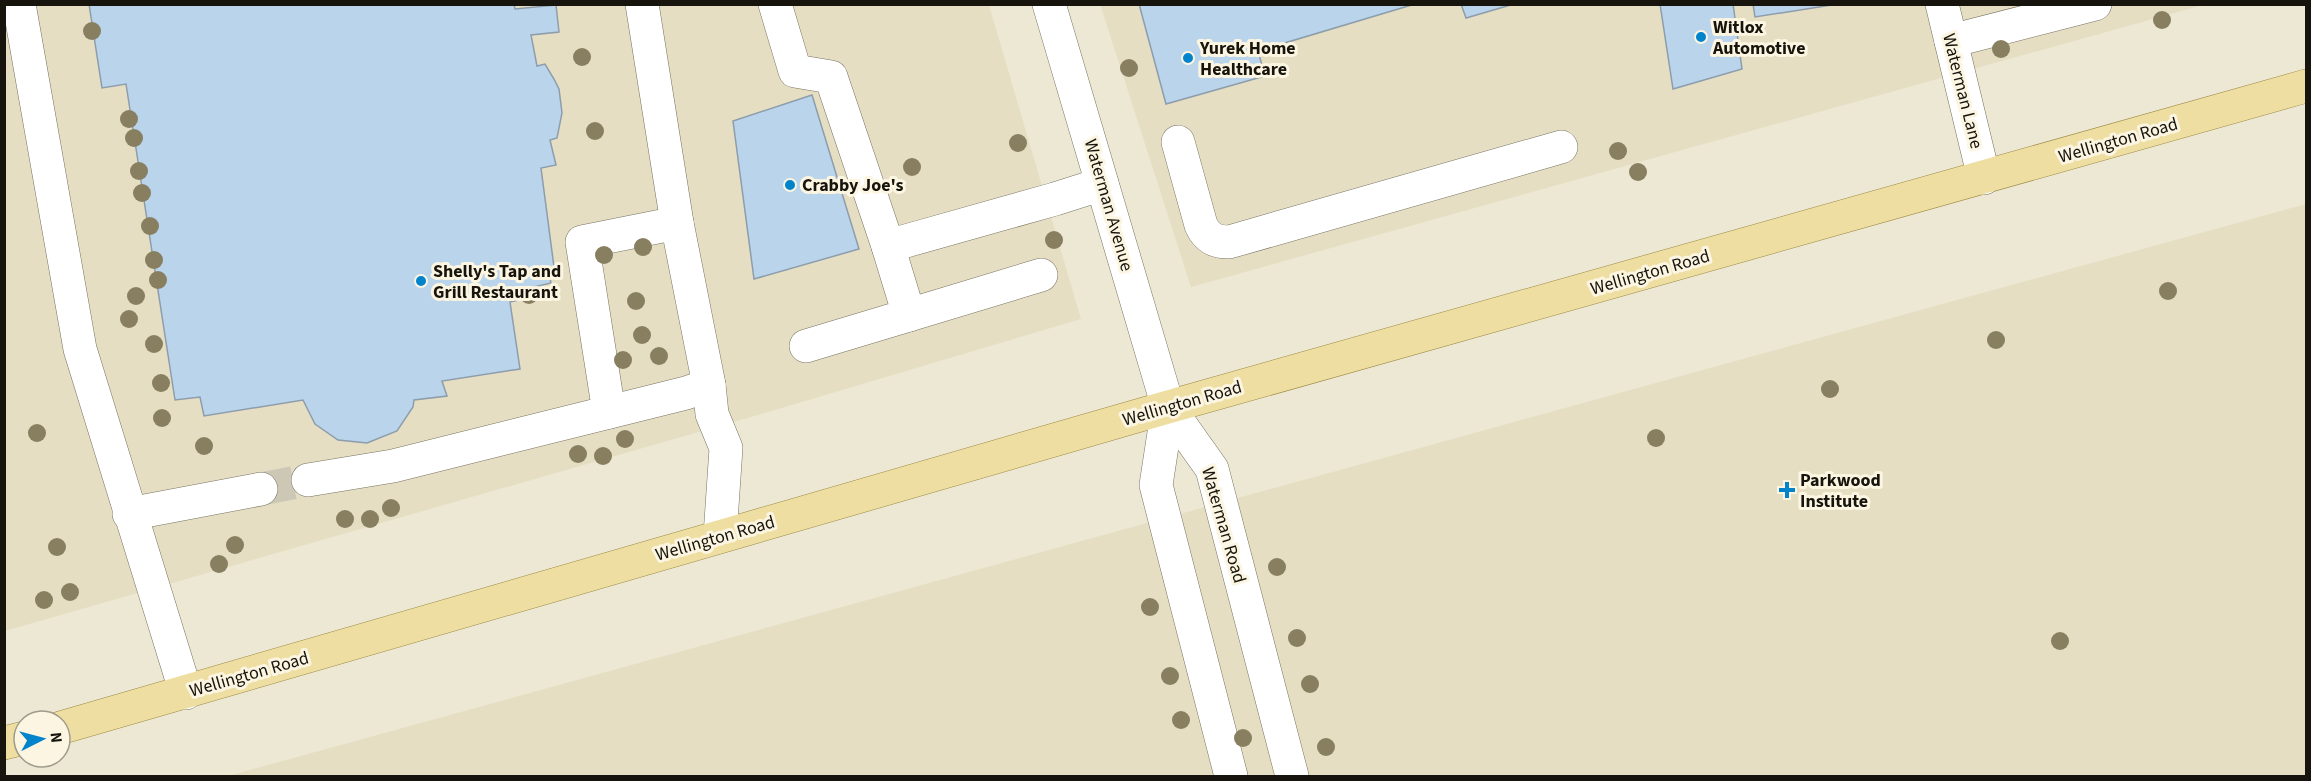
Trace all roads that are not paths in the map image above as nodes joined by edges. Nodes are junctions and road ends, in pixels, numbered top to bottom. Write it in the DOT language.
graph roads {
  1 [pos="19,4"];
  2 [pos="642,4"];
  3 [pos="775,4"];
  4 [pos="1049,4"];
  5 [pos="1942,4"];
  6 [pos="2095,4"];
  7 [pos="1951,41"];
  8 [pos="2307,86"];
  9 [pos="1178,142"];
  10 [pos="1561,147"];
  11 [pos="1984,178"];
  12 [pos="1102,184"];
  13 [pos="677,223"];
  14 [pos="888,246"];
  15 [pos="1041,275"];
  16 [pos="909,315"];
  17 [pos="806,346"];
  18 [pos="709,385"];
  19 [pos="1168,407"];
  20 [pos="609,412"];
  21 [pos="308,480"];
  22 [pos="261,489"];
  23 [pos="129,514"];
  24 [pos="720,536"];
  25 [pos="186,693"];
  26 [pos="72,725"];
  27 [pos="1231,777"];
  28 [pos="1293,777"];
  1 -- 23 [label="street"];
  2 -- 13 [label="street"];
  3 -- 14 [label="street"];
  4 -- 12 [label="street, Waterman Avenue"];
  5 -- 7 [label="street, Waterman Lane"];
  6 -- 7 [label="street"];
  7 -- 11 [label="street, Waterman Lane"];
  8 -- 11 [label="main road, Wellington Road"];
  9 -- 10 [label="street"];
  11 -- 19 [label="main road, Wellington Road"];
  12 -- 14 [label="street"];
  12 -- 19 [label="street, Waterman Avenue"];
  13 -- 18 [label="street"];
  13 -- 20 [label="street"];
  14 -- 16 [label="street"];
  15 -- 16 [label="street"];
  16 -- 17 [label="street"];
  18 -- 20 [label="street"];
  18 -- 24 [label="street"];
  19 -- 24 [label="main road, Wellington Road"];
  19 -- 27 [label="street"];
  19 -- 28 [label="street, Waterman Road"];
  20 -- 21 [label="street"];
  22 -- 23 [label="street"];
  23 -- 25 [label="street"];
  24 -- 25 [label="main road, Wellington Road"];
  25 -- 26 [label="main road, Wellington Road"];
}
